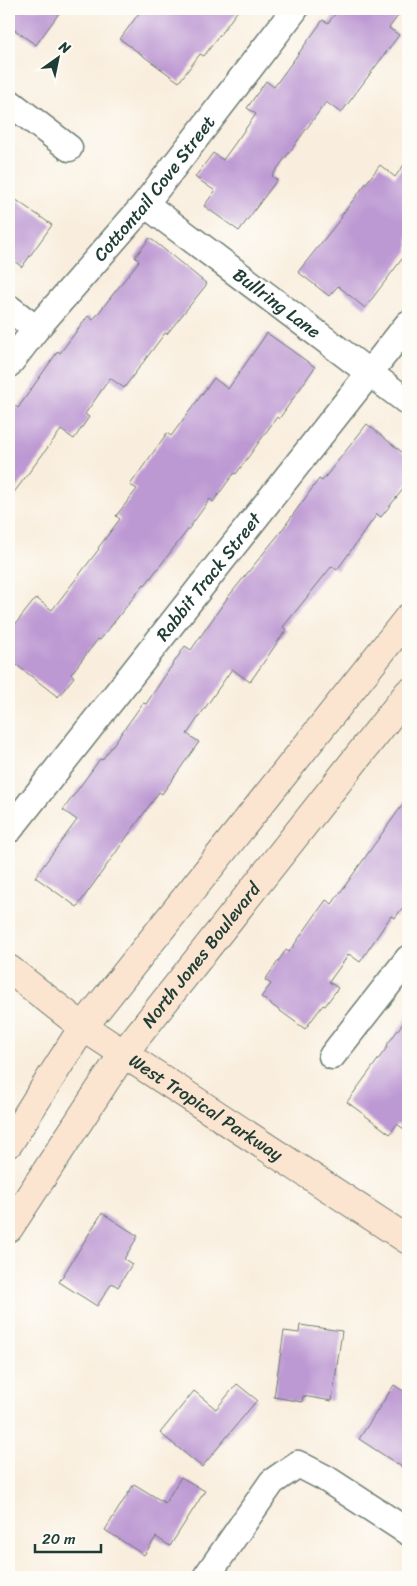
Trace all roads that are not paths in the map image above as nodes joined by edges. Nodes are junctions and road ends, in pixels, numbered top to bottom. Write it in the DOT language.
graph roads {
  1 [pos="295,9"];
  2 [pos="9,102"];
  3 [pos="70,148"];
  4 [pos="145,204"];
  5 [pos="9,308"];
  6 [pos="408,324"];
  7 [pos="36,329"];
  8 [pos="9,364"];
  9 [pos="370,373"];
  10 [pos="408,402"];
  11 [pos="408,618"];
  12 [pos="408,693"];
  13 [pos="10,829"];
  14 [pos="408,959"];
  15 [pos="9,969"];
  16 [pos="83,1028"];
  17 [pos="123,1054"];
  18 [pos="332,1056"];
  19 [pos="9,1143"];
  20 [pos="9,1228"];
  21 [pos="408,1240"];
  22 [pos="408,1532"];
  23 [pos="206,1577"];
  1 -- 4 [label="street, Cottontail Cove Street"];
  2 -- 3 [label="street"];
  4 -- 7 [label="street, Cottontail Cove Street"];
  4 -- 9 [label="street, Bullring Lane"];
  5 -- 7 [label="street"];
  6 -- 9 [label="street, Rabbit Track Street"];
  7 -- 8 [label="street, Cottontail Cove Street"];
  9 -- 10 [label="street, Bullring Lane"];
  9 -- 13 [label="street, Rabbit Track Street"];
  11 -- 16 [label="main road"];
  12 -- 17 [label="main road, North Jones Boulevard"];
  14 -- 18 [label="street"];
  15 -- 16 [label="main road, West Tropical Parkway"];
  16 -- 17 [label="main road, West Tropical Parkway"];
  16 -- 19 [label="main road"];
  17 -- 20 [label="main road, North Jones Boulevard"];
  17 -- 21 [label="main road, West Tropical Parkway"];
  22 -- 23 [label="street"];
}
